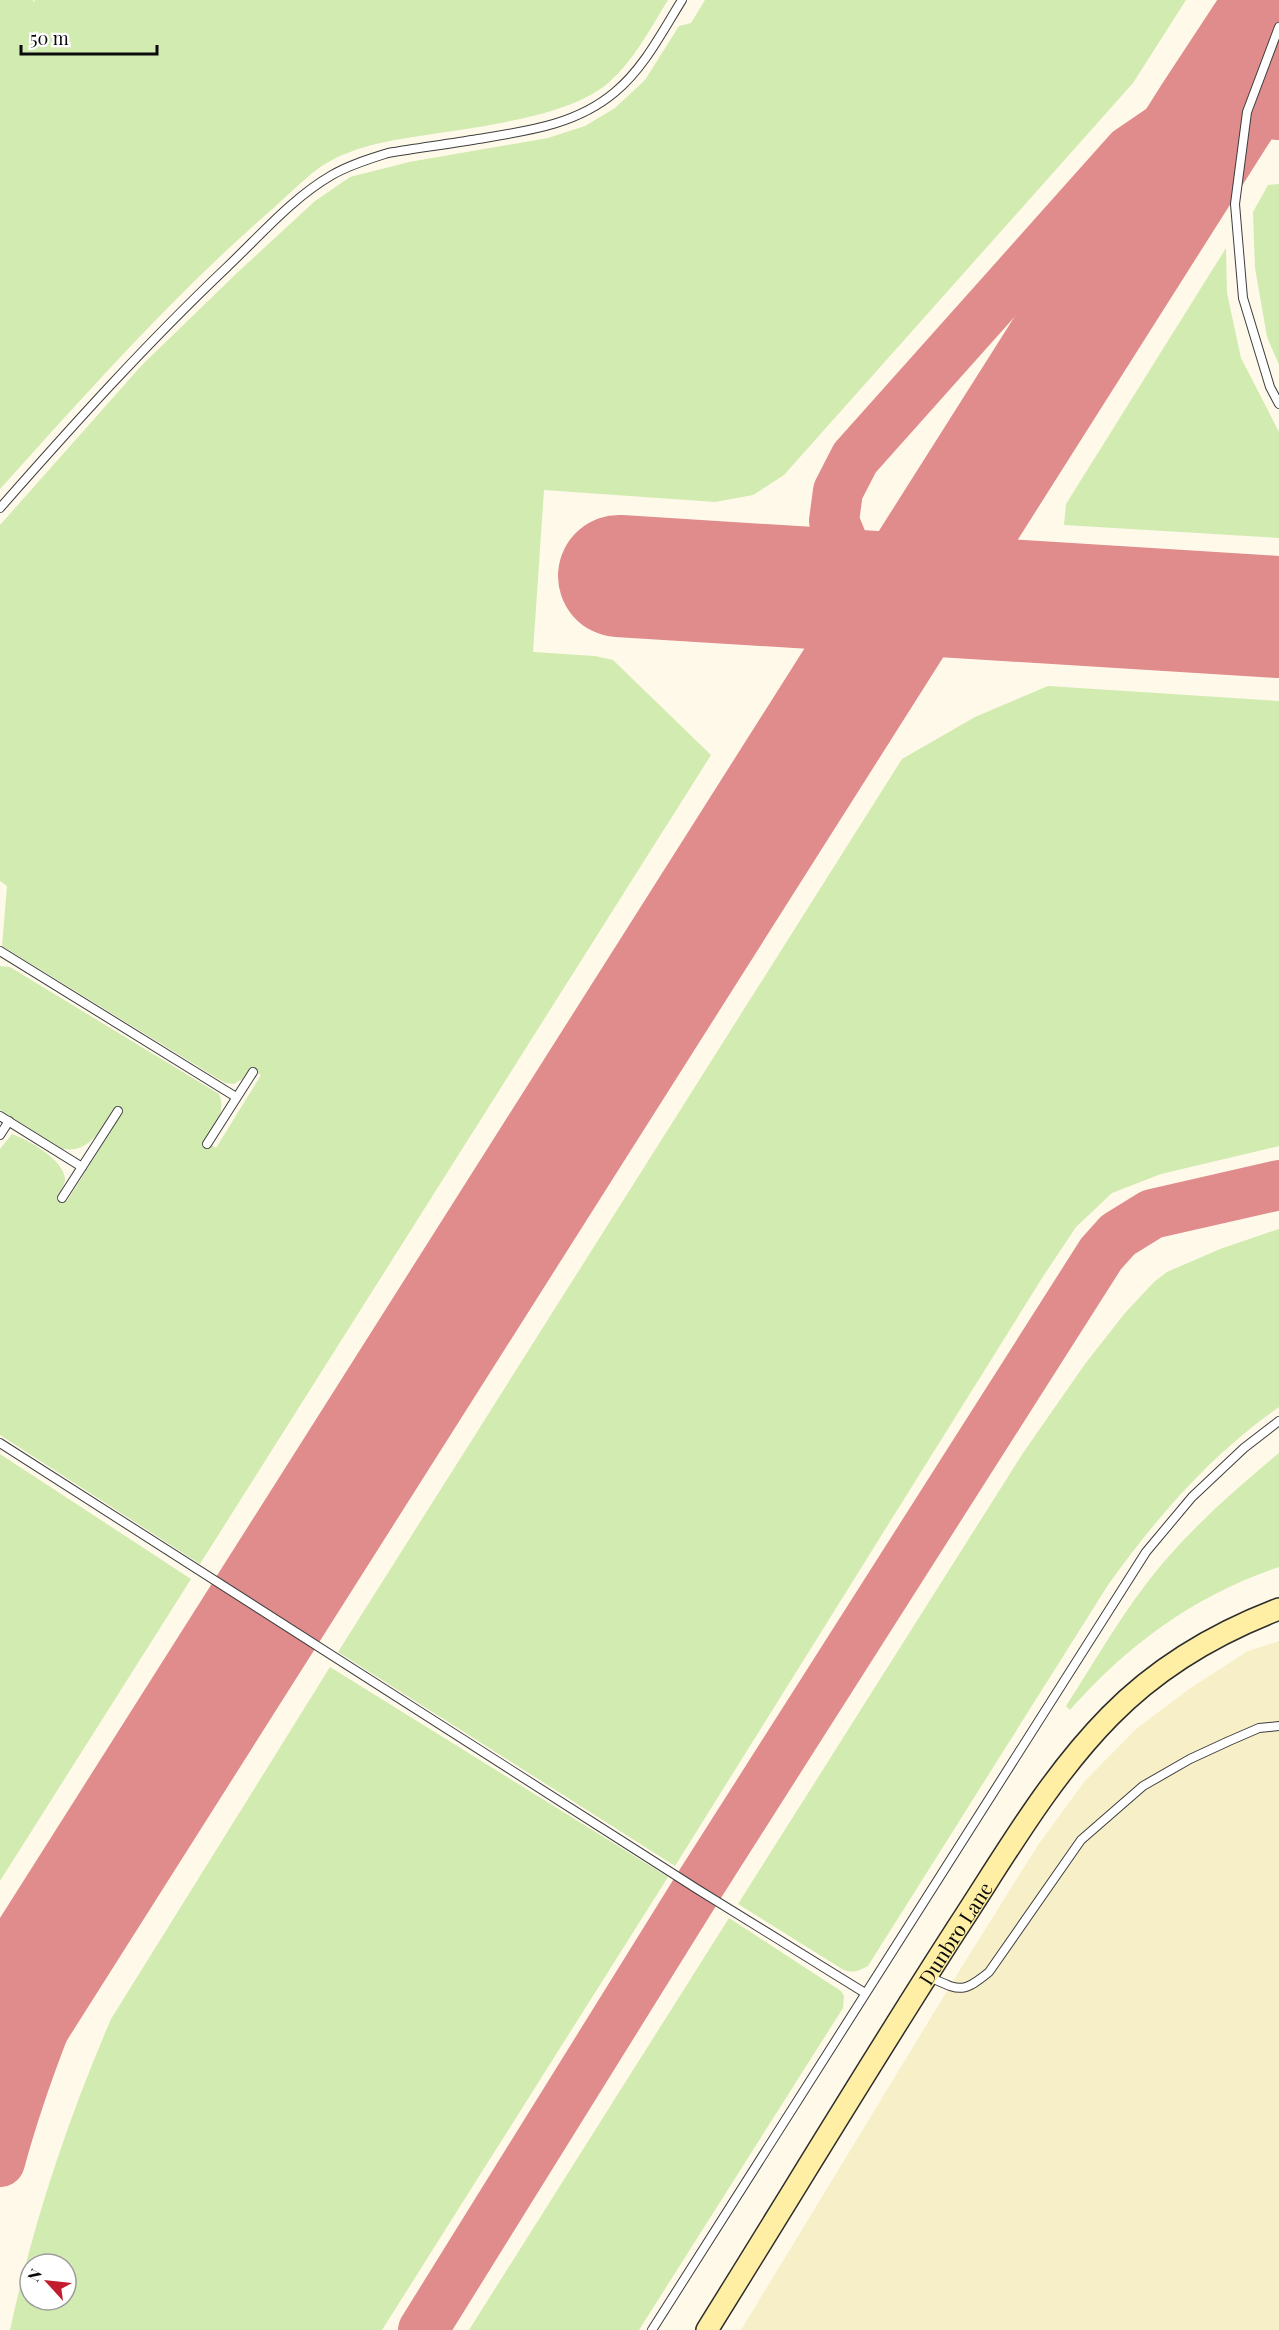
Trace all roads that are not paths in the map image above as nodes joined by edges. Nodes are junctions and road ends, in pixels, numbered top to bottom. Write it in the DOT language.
graph roads {
  1 [pos="682,0"];
  2 [pos="1279,27"];
  3 [pos="1279,404"];
  4 [pos="0,508"];
  5 [pos="0,951"];
  6 [pos="253,1072"];
  7 [pos="236,1097"];
  8 [pos="118,1111"];
  9 [pos="0,1116"];
  10 [pos="9,1121"];
  11 [pos="0,1135"];
  12 [pos="207,1144"];
  13 [pos="82,1167"];
  14 [pos="63,1198"];
  15 [pos="1279,1421"];
  16 [pos="0,1443"];
  17 [pos="1279,1609"];
  18 [pos="1279,1726"];
  19 [pos="927,1975"];
  20 [pos="865,1993"];
  21 [pos="652,2330"];
  22 [pos="707,2330"];
  1 -- 4 [label="lane"];
  2 -- 3 [label="lane"];
  5 -- 7 [label="lane"];
  6 -- 7 [label="lane"];
  7 -- 12 [label="lane"];
  8 -- 13 [label="lane"];
  9 -- 10 [label="lane"];
  10 -- 11 [label="lane"];
  10 -- 13 [label="lane"];
  13 -- 14 [label="lane"];
  15 -- 20 [label="lane"];
  16 -- 20 [label="lane"];
  17 -- 19 [label="main road, Dunbro Lane"];
  18 -- 19 [label="lane"];
  19 -- 22 [label="main road, Dunbro Lane"];
  20 -- 21 [label="lane"];
}
